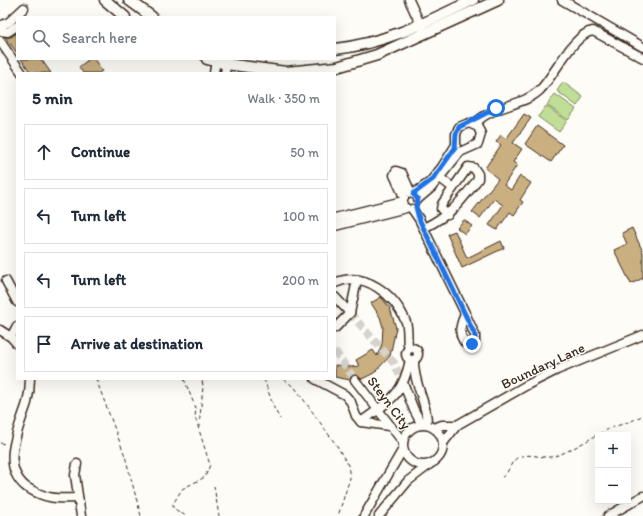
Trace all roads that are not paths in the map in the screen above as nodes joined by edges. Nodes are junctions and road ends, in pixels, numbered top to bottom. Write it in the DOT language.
graph roads {
  1 [pos="105,0"];
  2 [pos="129,0"];
  3 [pos="409,0"];
  4 [pos="472,0"];
  5 [pos="498,0"];
  6 [pos="562,0"];
  7 [pos="459,12"];
  8 [pos="24,16"];
  9 [pos="124,16"];
  10 [pos="151,16"];
  11 [pos="420,24"];
  12 [pos="0,26"];
  13 [pos="16,27"];
  14 [pos="0,31"];
  15 [pos="424,35"];
  16 [pos="0,41"];
  17 [pos="643,48"];
  18 [pos="336,49"];
  19 [pos="643,58"];
  20 [pos="213,60"];
  21 [pos="226,65"];
  22 [pos="21,72"];
  23 [pos="214,72"];
  24 [pos="286,72"];
  25 [pos="472,124"];
  26 [pos="440,178"];
  27 [pos="453,188"];
  28 [pos="410,201"];
  29 [pos="448,215"];
  30 [pos="336,218"];
  31 [pos="336,226"];
  32 [pos="424,228"];
  33 [pos="357,280"];
  34 [pos="6,281"];
  35 [pos="336,283"];
  36 [pos="336,298"];
  37 [pos="16,300"];
  38 [pos="350,313"];
  39 [pos="465,313"];
  40 [pos="336,327"];
  41 [pos="16,328"];
  42 [pos="0,330"];
  43 [pos="643,335"];
  44 [pos="11,337"];
  45 [pos="16,343"];
  46 [pos="412,360"];
  47 [pos="30,380"];
  48 [pos="317,380"];
  49 [pos="355,380"];
  50 [pos="404,385"];
  51 [pos="378,410"];
  52 [pos="361,422"];
  53 [pos="457,425"];
  54 [pos="390,426"];
  55 [pos="428,426"];
  56 [pos="443,443"];
  57 [pos="403,445"];
  58 [pos="77,464"];
  59 [pos="432,464"];
  60 [pos="643,496"];
  61 [pos="78,498"];
  62 [pos="81,516"];
  63 [pos="364,516"];
  64 [pos="379,516"];
  65 [pos="608,516"];
  1 -- 9 [label="main road"];
  2 -- 10 [label="main road"];
  3 -- 11 [label="street"];
  4 -- 7 [label="main road"];
  5 -- 7 [label="main road"];
  6 -- 17 [label="street"];
  7 -- 11 [label="main road"];
  7 -- 15 [label="main road"];
  8 -- 12 [label="street"];
  11 -- 15 [label="street"];
  11 -- 18 [label="main road"];
  13 -- 14 [label="street"];
  15 -- 24 [label="main road"];
  16 -- 22 [label="street"];
  19 -- 25 [label="street"];
  20 -- 21 [label="main road"];
  20 -- 23 [label="street"];
  21 -- 24 [label="main road"];
  25 -- 26 [label="street"];
  25 -- 28 [label="street"];
  26 -- 27 [label="street"];
  26 -- 28 [label="street"];
  27 -- 29 [label="street"];
  27 -- 29 [label="street"];
  28 -- 30 [label="street"];
  28 -- 31 [label="street"];
  28 -- 32 [label="street"];
  29 -- 32 [label="street"];
  32 -- 39 [label="street"];
  33 -- 35 [label="street"];
  33 -- 38 [label="street"];
  33 -- 46 [label="street"];
  34 -- 37 [label="street"];
  36 -- 38 [label="street"];
  38 -- 40 [label="street"];
  41 -- 44 [label="street"];
  42 -- 44 [label="street"];
  43 -- 53 [label="street, Boundary Lane"];
  44 -- 45 [label="street"];
  46 -- 50 [label="street"];
  46 -- 55 [label="street"];
  47 -- 61 [label="street"];
  48 -- 52 [label="street"];
  49 -- 51 [label="street, Steyn City"];
  50 -- 51 [label="street"];
  50 -- 55 [label="street, Steyn City"];
  51 -- 52 [label="street"];
  51 -- 54 [label="street, Steyn City"];
  52 -- 54 [label="street"];
  53 -- 55 [label="street, Boundary Lane"];
  53 -- 56 [label="street, Boundary Lane"];
  54 -- 57 [label="street, Steyn City"];
  55 -- 56 [label="street"];
  55 -- 57 [label="street"];
  56 -- 59 [label="street"];
  57 -- 59 [label="street"];
  57 -- 63 [label="street"];
  58 -- 61 [label="street"];
  59 -- 64 [label="street"];
  60 -- 65 [label="street"];
  61 -- 62 [label="street"];
}
